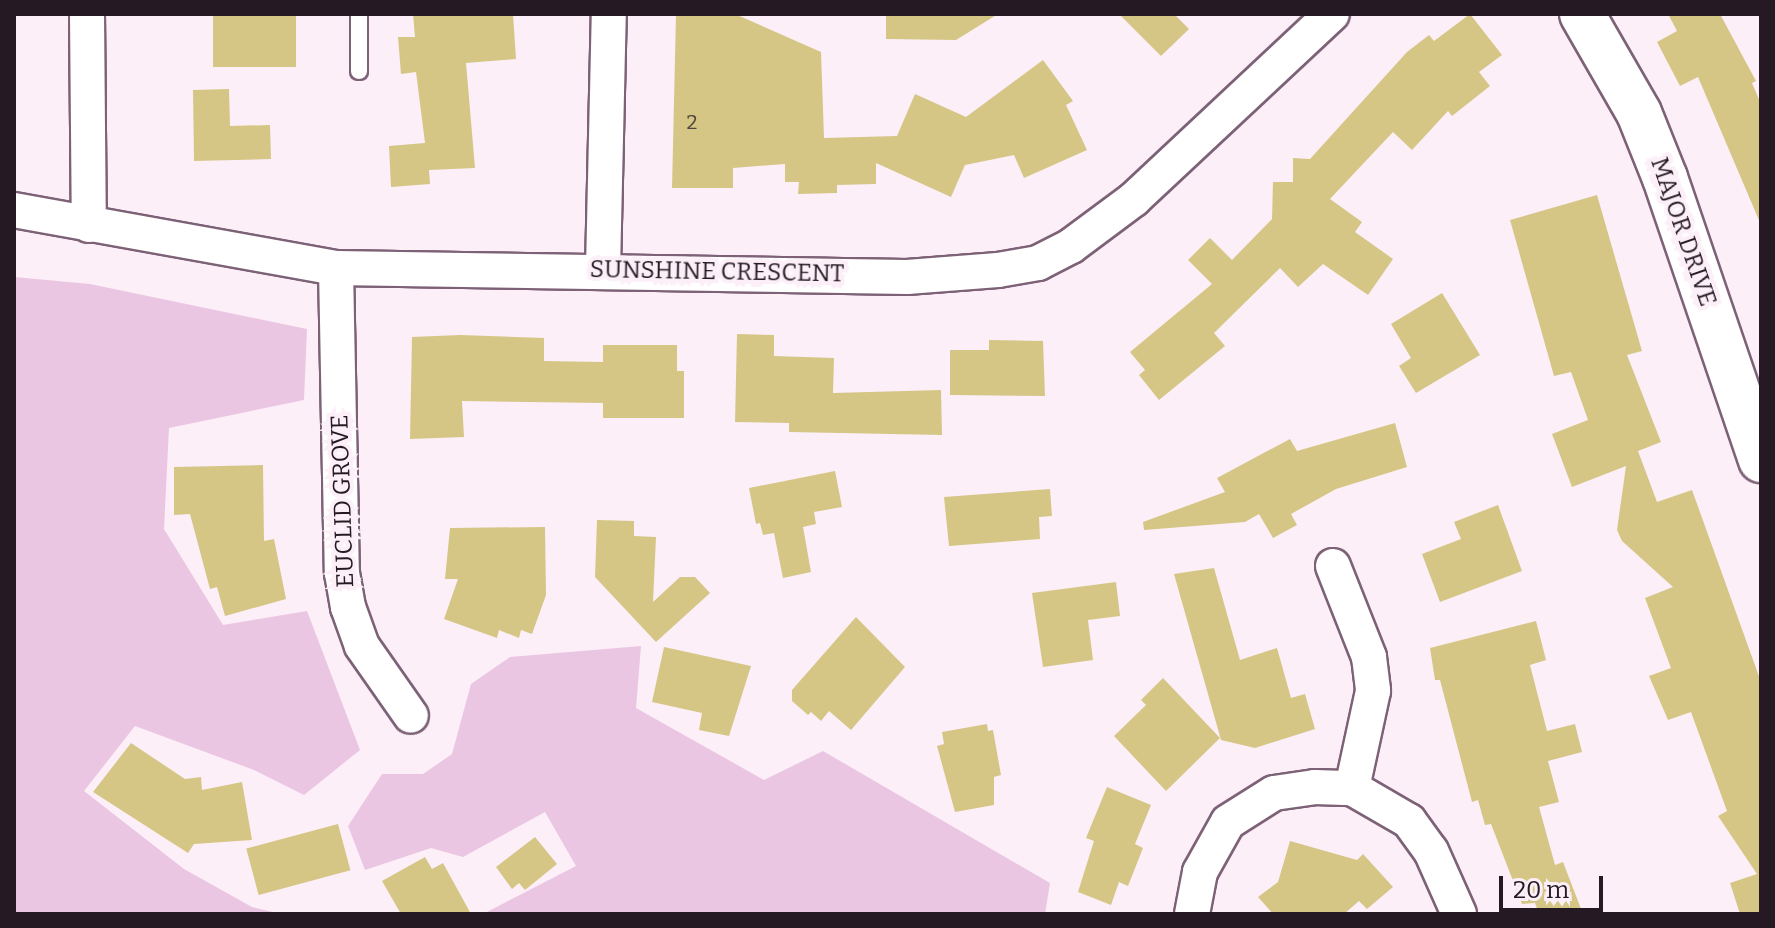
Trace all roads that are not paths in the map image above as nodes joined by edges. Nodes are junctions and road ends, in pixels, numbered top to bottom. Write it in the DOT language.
graph roads {
  1 [pos="87,14"];
  2 [pos="359,14"];
  3 [pos="609,14"];
  4 [pos="1332,14"];
  5 [pos="1582,14"];
  6 [pos="359,71"];
  7 [pos="14,210"];
  8 [pos="89,225"];
  9 [pos="336,268"];
  10 [pos="603,269"];
  11 [pos="1761,460"];
  12 [pos="1333,566"];
  13 [pos="411,716"];
  14 [pos="1352,788"];
  15 [pos="1192,914"];
  16 [pos="1459,914"];
  1 -- 8 [label="street"];
  2 -- 6 [label="lane"];
  3 -- 10 [label="street"];
  4 -- 10 [label="street, SUNSHINE CRESCENT"];
  5 -- 11 [label="street, MAJOR DRIVE"];
  7 -- 8 [label="street, SUNSHINE CRESCENT"];
  8 -- 9 [label="street, SUNSHINE CRESCENT"];
  9 -- 10 [label="street, SUNSHINE CRESCENT"];
  9 -- 13 [label="street, EUCLID GROVE"];
  12 -- 14 [label="street"];
  14 -- 15 [label="street"];
  14 -- 16 [label="street"];
}
